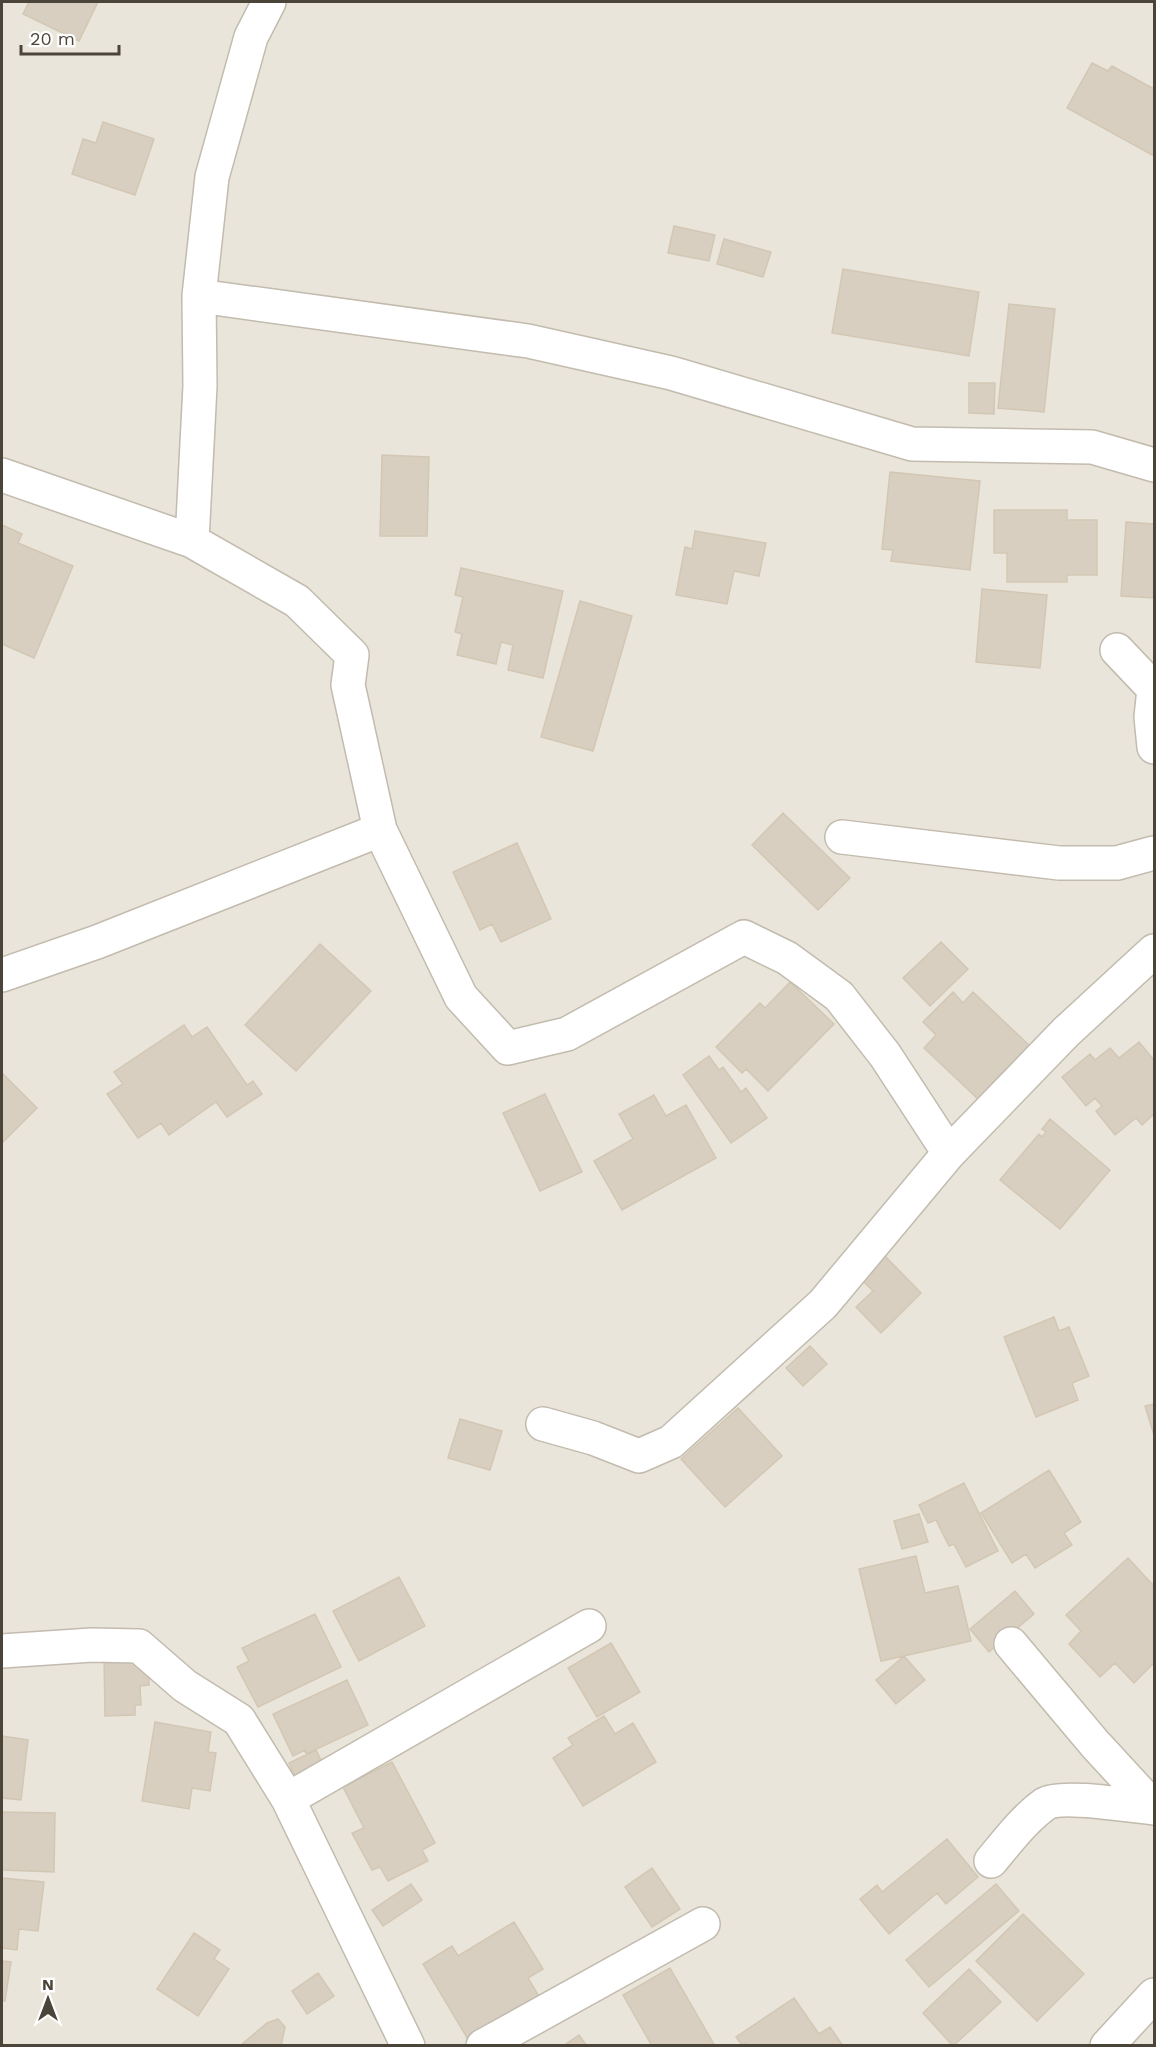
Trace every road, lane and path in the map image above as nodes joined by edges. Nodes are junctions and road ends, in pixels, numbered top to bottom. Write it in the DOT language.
graph roads {
  1 [pos="269,2"];
  2 [pos="199,296"];
  3 [pos="1155,465"];
  4 [pos="2,475"];
  5 [pos="192,541"];
  6 [pos="1117,650"];
  7 [pos="1155,747"];
  8 [pos="380,830"];
  9 [pos="842,837"];
  10 [pos="1155,853"];
  11 [pos="1155,951"];
  12 [pos="2,975"];
  13 [pos="949,1153"];
  14 [pos="543,1424"];
  15 [pos="589,1626"];
  16 [pos="1011,1644"];
  17 [pos="2,1651"];
  18 [pos="288,1799"];
  19 [pos="1155,1808"];
  20 [pos="991,1861"];
  21 [pos="703,1924"];
  22 [pos="1155,1995"];
  23 [pos="408,2046"];
  24 [pos="483,2046"];
  25 [pos="1107,2046"];
  1 -- 2 [label="street"];
  2 -- 3 [label="street"];
  2 -- 5 [label="street"];
  4 -- 5 [label="street"];
  5 -- 8 [label="street"];
  6 -- 7 [label="street"];
  8 -- 12 [label="street"];
  8 -- 13 [label="street"];
  9 -- 10 [label="street"];
  11 -- 13 [label="street"];
  13 -- 14 [label="street"];
  15 -- 18 [label="street"];
  16 -- 19 [label="street"];
  17 -- 18 [label="street"];
  18 -- 23 [label="street"];
  19 -- 20 [label="street"];
  21 -- 24 [label="street"];
  22 -- 25 [label="street"];
}
